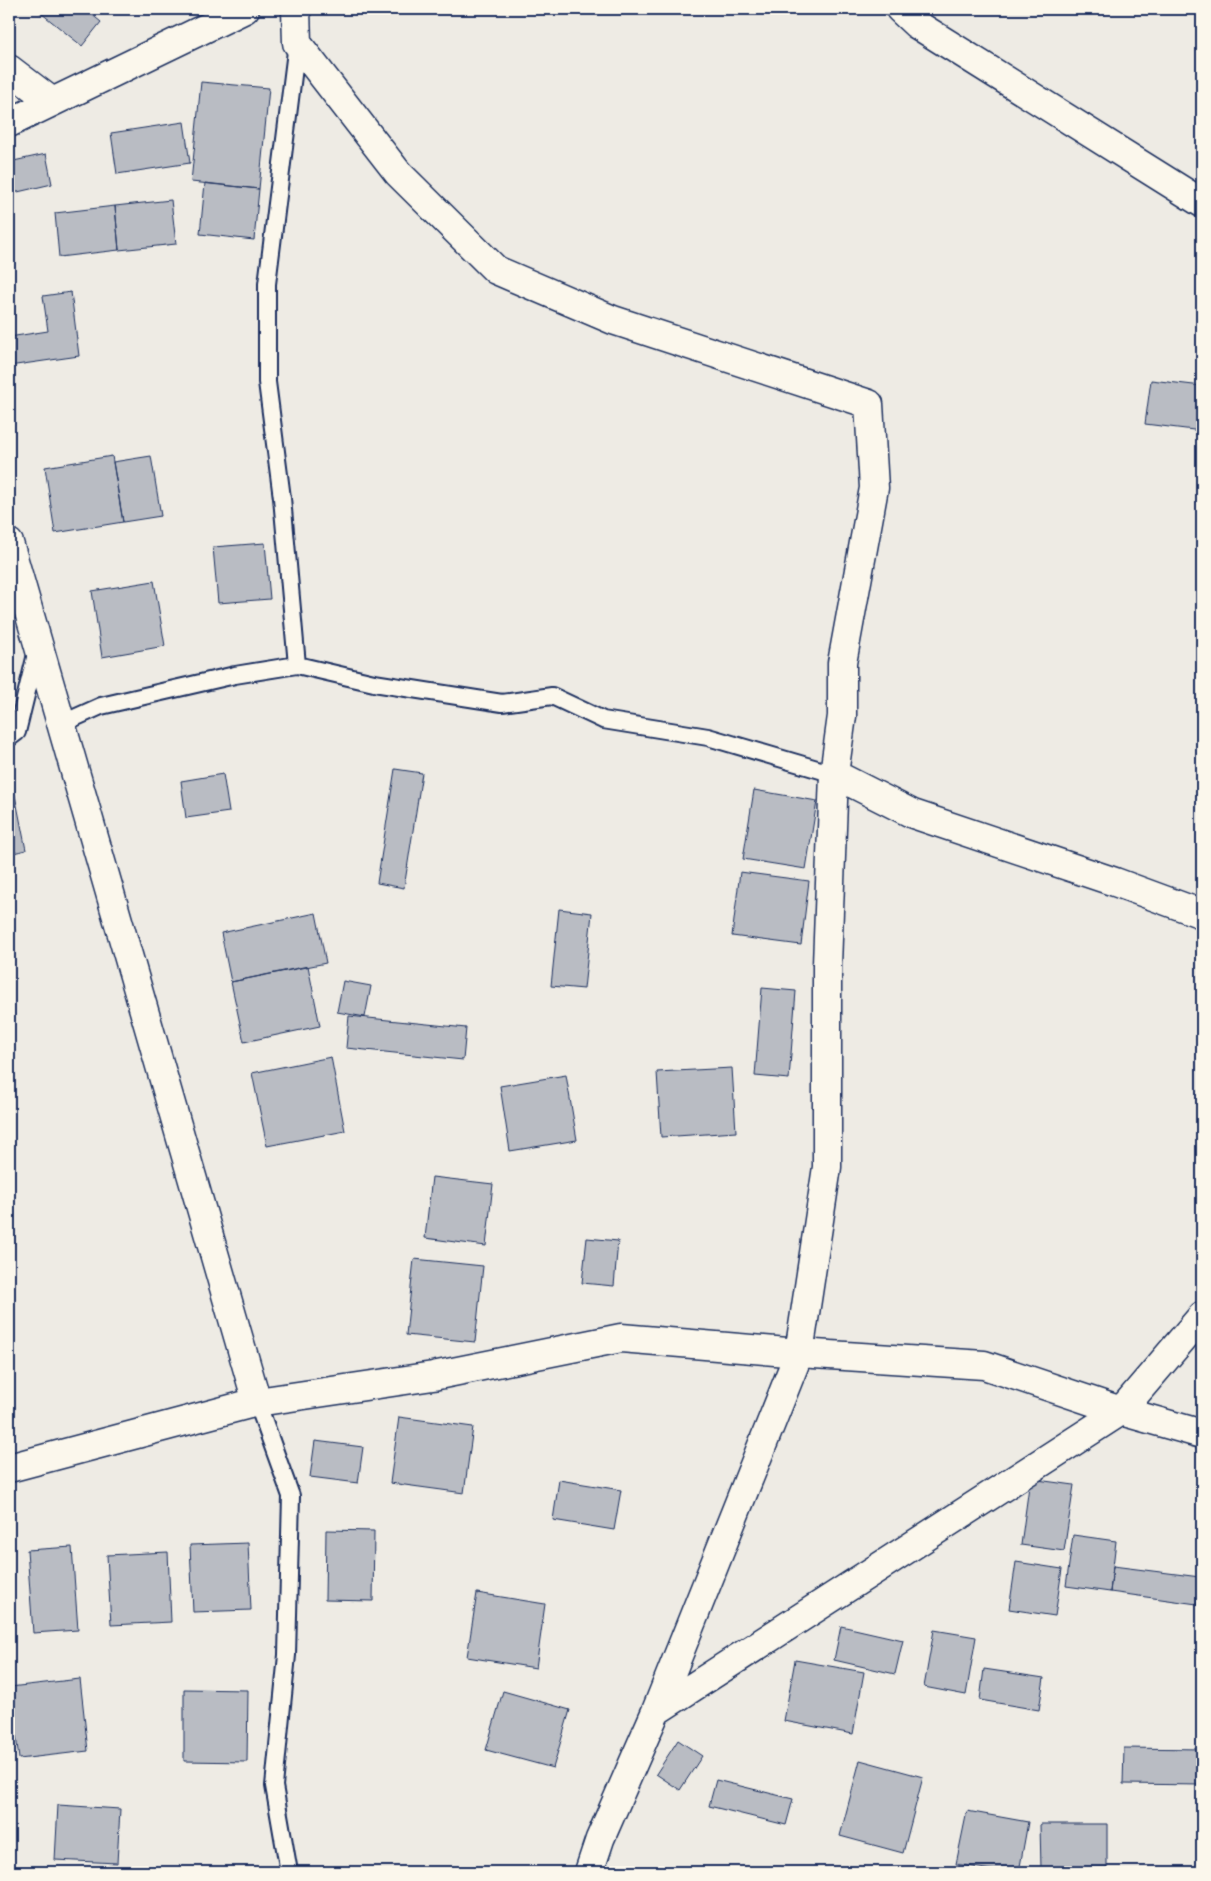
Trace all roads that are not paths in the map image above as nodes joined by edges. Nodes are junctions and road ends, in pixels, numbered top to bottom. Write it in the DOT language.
graph roads {
  1 [pos="245,9"];
  2 [pos="296,9"];
  3 [pos="900,9"];
  4 [pos="297,43"];
  5 [pos="9,69"];
  6 [pos="51,101"];
  7 [pos="9,123"];
  8 [pos="1202,203"];
  9 [pos="9,543"];
  10 [pos="38,645"];
  11 [pos="297,664"];
  12 [pos="61,724"];
  13 [pos="9,738"];
  14 [pos="834,774"];
  15 [pos="1202,914"];
  16 [pos="1202,1316"];
  17 [pos="798,1353"];
  18 [pos="257,1402"];
  19 [pos="1121,1411"];
  20 [pos="1202,1434"];
  21 [pos="9,1468"];
  22 [pos="656,1712"];
  23 [pos="289,1872"];
  24 [pos="588,1872"];
  1 -- 6 [label="street"];
  2 -- 4 [label="street"];
  3 -- 8 [label="street"];
  4 -- 11 [label="lane"];
  4 -- 14 [label="street"];
  5 -- 6 [label="street"];
  6 -- 7 [label="street"];
  9 -- 10 [label="street"];
  10 -- 12 [label="street"];
  10 -- 13 [label="lane"];
  11 -- 12 [label="lane"];
  11 -- 14 [label="lane"];
  12 -- 18 [label="street"];
  14 -- 15 [label="street"];
  14 -- 17 [label="street"];
  16 -- 19 [label="street"];
  17 -- 18 [label="street"];
  17 -- 19 [label="street"];
  17 -- 22 [label="street"];
  18 -- 21 [label="street"];
  18 -- 23 [label="lane"];
  19 -- 20 [label="street"];
  19 -- 22 [label="street"];
  22 -- 24 [label="street"];
}
